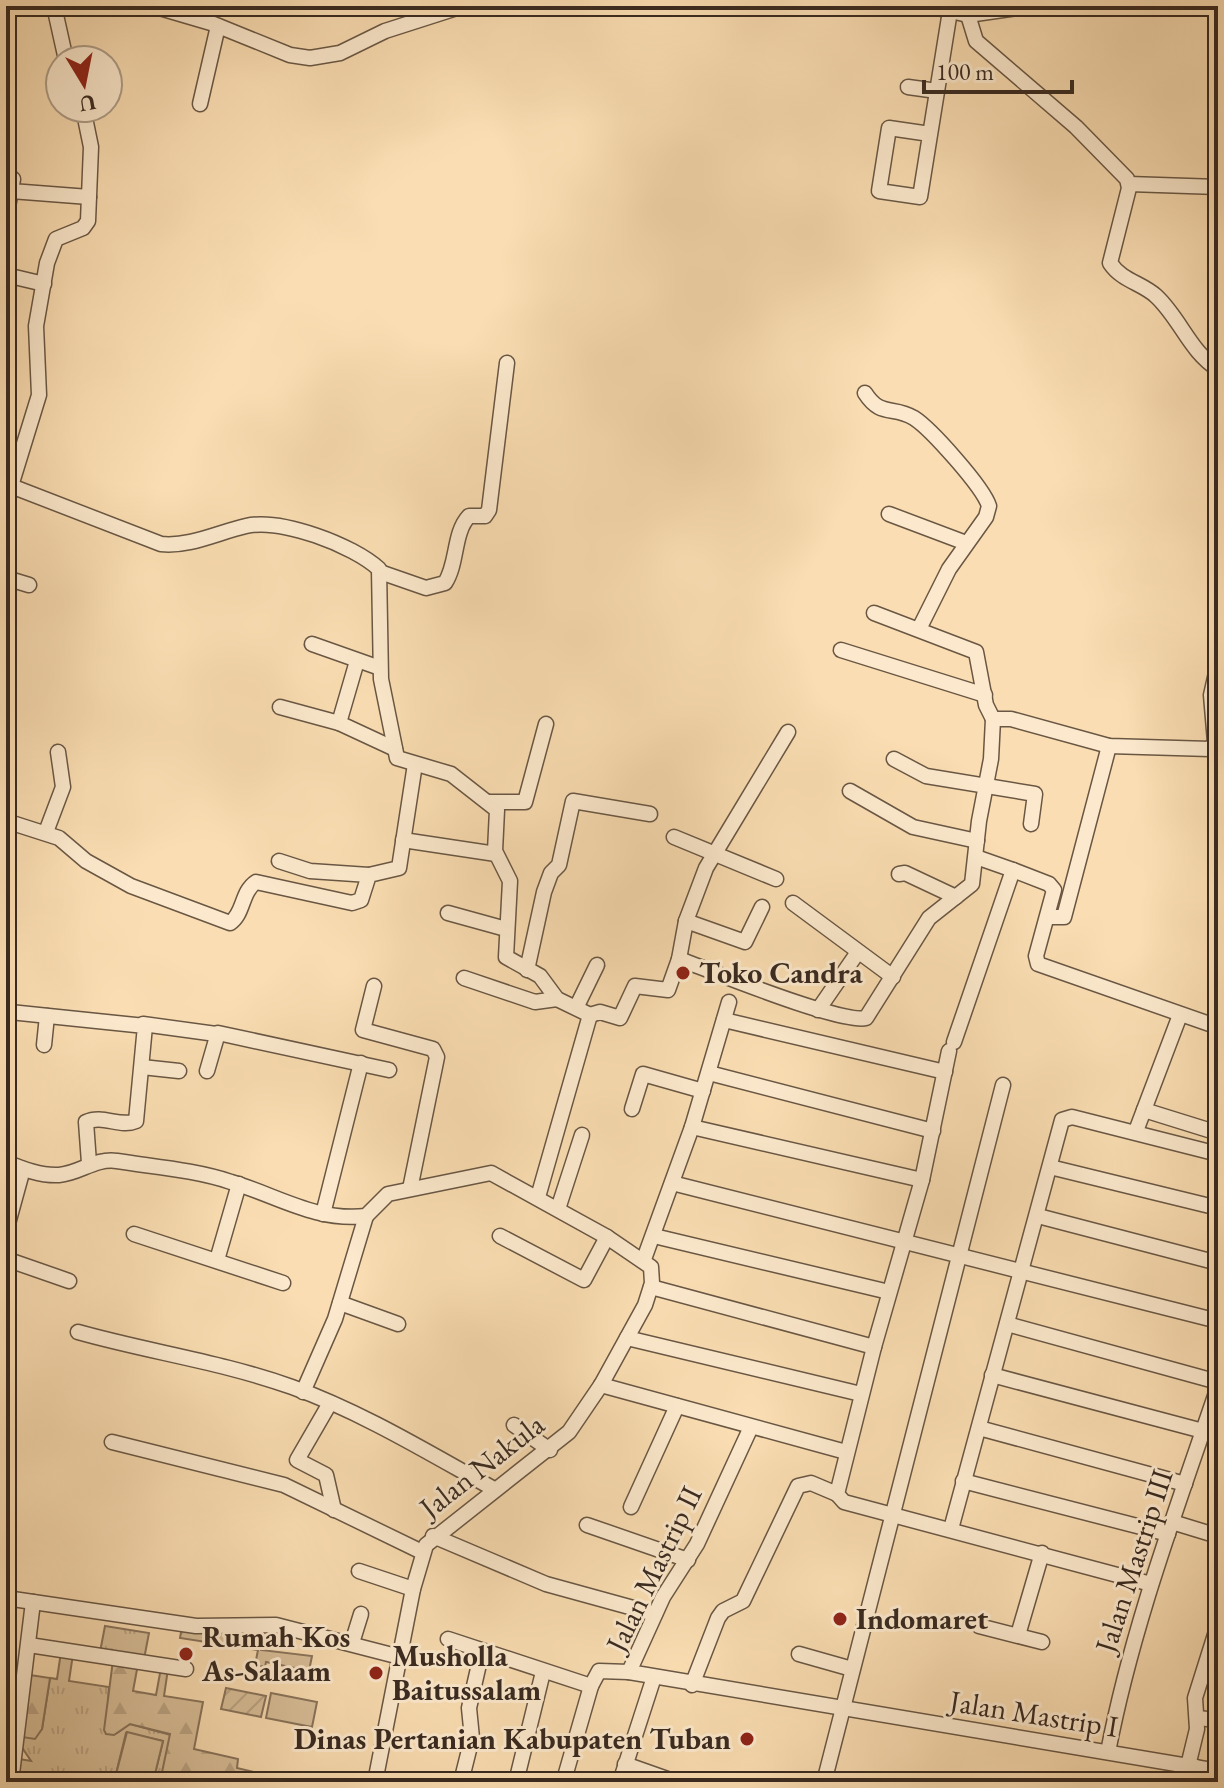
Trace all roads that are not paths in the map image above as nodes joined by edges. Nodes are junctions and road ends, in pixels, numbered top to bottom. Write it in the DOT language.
graph roads {
  1 [pos="54,6"];
  2 [pos="153,6"];
  3 [pos="463,6"];
  4 [pos="929,6"];
  5 [pos="1032,6"];
  6 [pos="950,11"];
  7 [pos="968,15"];
  8 [pos="218,26"];
  9 [pos="62,44"];
  10 [pos="908,87"];
  11 [pos="937,91"];
  12 [pos="200,104"];
  13 [pos="86,124"];
  14 [pos="930,134"];
  15 [pos="1129,184"];
  16 [pos="8,185"];
  17 [pos="1218,187"];
  18 [pos="89,197"];
  19 [pos="6,217"];
  20 [pos="6,275"];
  21 [pos="44,284"];
  22 [pos="507,363"];
  23 [pos="1218,369"];
  24 [pos="865,393"];
  25 [pos="8,487"];
  26 [pos="889,514"];
  27 [pos="966,543"];
  28 [pos="380,572"];
  29 [pos="6,578"];
  30 [pos="29,585"];
  31 [pos="874,613"];
  32 [pos="919,629"];
  33 [pos="312,644"];
  34 [pos="841,650"];
  35 [pos="357,661"];
  36 [pos="1218,664"];
  37 [pos="380,668"];
  38 [pos="985,695"];
  39 [pos="280,707"];
  40 [pos="993,719"];
  41 [pos="339,723"];
  42 [pos="546,724"];
  43 [pos="788,732"];
  44 [pos="1217,743"];
  45 [pos="1109,746"];
  46 [pos="395,749"];
  47 [pos="58,752"];
  48 [pos="894,759"];
  49 [pos="415,764"];
  50 [pos="986,787"];
  51 [pos="850,791"];
  52 [pos="488,802"];
  53 [pos="650,814"];
  54 [pos="6,821"];
  55 [pos="1031,824"];
  56 [pos="46,832"];
  57 [pos="674,837"];
  58 [pos="403,840"];
  59 [pos="977,841"];
  60 [pos="716,851"];
  61 [pos="496,854"];
  62 [pos="976,857"];
  63 [pos="279,861"];
  64 [pos="1013,870"];
  65 [pos="899,874"];
  66 [pos="369,875"];
  67 [pos="776,879"];
  68 [pos="956,897"];
  69 [pos="793,903"];
  70 [pos="762,907"];
  71 [pos="448,913"];
  72 [pos="1048,917"];
  73 [pos="686,921"];
  74 [pos="506,929"];
  75 [pos="858,952"];
  76 [pos="679,959"];
  77 [pos="597,965"];
  78 [pos="527,970"];
  79 [pos="893,977"];
  80 [pos="464,978"];
  81 [pos="374,986"];
  82 [pos="557,999"];
  83 [pos="729,1002"];
  84 [pos="577,1006"];
  85 [pos="818,1010"];
  86 [pos="10,1012"];
  87 [pos="590,1015"];
  88 [pos="1180,1015"];
  89 [pos="47,1016"];
  90 [pos="724,1020"];
  91 [pos="143,1024"];
  92 [pos="1218,1027"];
  93 [pos="216,1034"];
  94 [pos="44,1045"];
  95 [pos="361,1063"];
  96 [pos="142,1067"];
  97 [pos="389,1070"];
  98 [pos="179,1071"];
  99 [pos="207,1071"];
  100 [pos="945,1072"];
  101 [pos="709,1073"];
  102 [pos="1003,1085"];
  103 [pos="703,1091"];
  104 [pos="632,1109"];
  105 [pos="1144,1110"];
  106 [pos="692,1127"];
  107 [pos="933,1131"];
  108 [pos="1136,1131"];
  109 [pos="1218,1133"];
  110 [pos="582,1135"];
  111 [pos="1218,1154"];
  112 [pos="6,1162"];
  113 [pos="89,1163"];
  114 [pos="1050,1167"];
  115 [pos="23,1169"];
  116 [pos="922,1180"];
  117 [pos="672,1183"];
  118 [pos="239,1184"];
  119 [pos="410,1189"];
  120 [pos="538,1197"];
  121 [pos="1218,1208"];
  122 [pos="558,1209"];
  123 [pos="323,1214"];
  124 [pos="366,1216"];
  125 [pos="1038,1216"];
  126 [pos="6,1231"];
  127 [pos="134,1234"];
  128 [pos="500,1236"];
  129 [pos="654,1236"];
  130 [pos="607,1237"];
  131 [pos="903,1241"];
  132 [pos="958,1256"];
  133 [pos="6,1259"];
  134 [pos="644,1259"];
  135 [pos="217,1260"];
  136 [pos="1218,1263"];
  137 [pos="1021,1271"];
  138 [pos="69,1281"];
  139 [pos="283,1283"];
  140 [pos="651,1287"];
  141 [pos="889,1292"];
  142 [pos="340,1303"];
  143 [pos="1218,1321"];
  144 [pos="398,1324"];
  145 [pos="1007,1324"];
  146 [pos="78,1332"];
  147 [pos="627,1338"];
  148 [pos="874,1347"];
  149 [pos="992,1375"];
  150 [pos="601,1385"];
  151 [pos="1218,1385"];
  152 [pos="303,1392"];
  153 [pos="861,1394"];
  154 [pos="330,1403"];
  155 [pos="677,1406"];
  156 [pos="514,1425"];
  157 [pos="751,1427"];
  158 [pos="979,1428"];
  159 [pos="1211,1433"];
  160 [pos="112,1442"];
  161 [pos="550,1450"];
  162 [pos="846,1452"];
  163 [pos="297,1460"];
  164 [pos="963,1481"];
  165 [pos="1185,1484"];
  166 [pos="284,1485"];
  167 [pos="494,1489"];
  168 [pos="837,1494"];
  169 [pos="631,1507"];
  170 [pos="334,1510"];
  171 [pos="892,1515"];
  172 [pos="587,1525"];
  173 [pos="1170,1528"];
  174 [pos="951,1529"];
  175 [pos="433,1536"];
  176 [pos="1218,1536"];
  177 [pos="422,1552"];
  178 [pos="1042,1553"];
  179 [pos="688,1560"];
  180 [pos="359,1571"];
  181 [pos="1151,1584"];
  182 [pos="413,1589"];
  183 [pos="6,1598"];
  184 [pos="33,1602"];
  185 [pos="361,1614"];
  186 [pos="655,1614"];
  187 [pos="1218,1625"];
  188 [pos="979,1626"];
  189 [pos="1018,1635"];
  190 [pos="448,1639"];
  191 [pos="1042,1642"];
  192 [pos="352,1643"];
  193 [pos="29,1645"];
  194 [pos="482,1651"];
  195 [pos="799,1654"];
  196 [pos="400,1657"];
  197 [pos="186,1669"];
  198 [pos="852,1669"];
  199 [pos="543,1672"];
  200 [pos="629,1672"];
  201 [pos="654,1677"];
  202 [pos="692,1685"];
  203 [pos="591,1686"];
  204 [pos="841,1710"];
  205 [pos="1197,1718"];
  206 [pos="1218,1720"];
  207 [pos="1108,1752"];
  208 [pos="625,1764"];
  209 [pos="1192,1766"];
  210 [pos="1218,1771"];
  211 [pos="566,1773"];
  212 [pos="11,1782"];
  213 [pos="375,1782"];
  214 [pos="461,1782"];
  215 [pos="516,1782"];
  216 [pos="620,1782"];
  217 [pos="676,1782"];
  218 [pos="824,1782"];
  219 [pos="1189,1782"];
  1 -- 9 [label="street"];
  2 -- 8 [label="street"];
  3 -- 8 [label="street"];
  4 -- 6 [label="street"];
  5 -- 7 [label="street"];
  6 -- 7 [label="street"];
  6 -- 11 [label="street"];
  7 -- 15 [label="street"];
  8 -- 12 [label="street"];
  10 -- 11 [label="street"];
  11 -- 14 [label="street"];
  13 -- 18 [label="street"];
  14 -- 14 [label="street"];
  15 -- 17 [label="street"];
  15 -- 23 [label="street"];
  16 -- 18 [label="street"];
  16 -- 19 [label="street"];
  18 -- 21 [label="street"];
  20 -- 21 [label="street"];
  21 -- 25 [label="street"];
  22 -- 28 [label="street"];
  24 -- 27 [label="street"];
  25 -- 28 [label="street"];
  26 -- 27 [label="street"];
  27 -- 32 [label="street"];
  28 -- 37 [label="street"];
  29 -- 30 [label="street"];
  31 -- 32 [label="street"];
  32 -- 38 [label="street"];
  33 -- 35 [label="street"];
  34 -- 38 [label="street"];
  35 -- 37 [label="street"];
  35 -- 41 [label="street"];
  36 -- 44 [label="street"];
  37 -- 46 [label="street"];
  38 -- 40 [label="street"];
  39 -- 41 [label="street"];
  40 -- 45 [label="street"];
  40 -- 50 [label="street"];
  41 -- 46 [label="street"];
  42 -- 52 [label="street"];
  43 -- 60 [label="street"];
  44 -- 45 [label="street"];
  45 -- 72 [label="street"];
  46 -- 49 [label="street"];
  47 -- 56 [label="street"];
  48 -- 50 [label="street"];
  49 -- 52 [label="street"];
  49 -- 58 [label="street"];
  50 -- 55 [label="street"];
  50 -- 59 [label="street"];
  51 -- 59 [label="street"];
  52 -- 61 [label="street"];
  53 -- 78 [label="street"];
  54 -- 56 [label="street"];
  56 -- 66 [label="street"];
  57 -- 60 [label="street"];
  58 -- 61 [label="street"];
  58 -- 66 [label="street"];
  59 -- 62 [label="street"];
  60 -- 67 [label="street"];
  60 -- 73 [label="street"];
  61 -- 74 [label="street"];
  62 -- 64 [label="street"];
  62 -- 68 [label="street"];
  63 -- 66 [label="street"];
  64 -- 72 [label="street"];
  64 -- 100 [label="street"];
  65 -- 68 [label="street"];
  68 -- 79 [label="street"];
  69 -- 75 [label="street"];
  70 -- 73 [label="street"];
  71 -- 74 [label="street"];
  72 -- 88 [label="street"];
  73 -- 76 [label="street"];
  74 -- 78 [label="street"];
  75 -- 79 [label="street"];
  75 -- 85 [label="street"];
  76 -- 85 [label="street"];
  76 -- 87 [label="street"];
  77 -- 84 [label="street"];
  78 -- 82 [label="street"];
  79 -- 85 [label="street"];
  80 -- 82 [label="street"];
  81 -- 119 [label="street"];
  82 -- 84 [label="street"];
  83 -- 90 [label="street"];
  84 -- 87 [label="street"];
  86 -- 89 [label="street"];
  87 -- 120 [label="street"];
  88 -- 92 [label="street"];
  88 -- 105 [label="street"];
  89 -- 91 [label="street"];
  89 -- 94 [label="street"];
  90 -- 100 [label="street"];
  90 -- 101 [label="street"];
  91 -- 93 [label="street"];
  91 -- 96 [label="street"];
  93 -- 95 [label="street"];
  93 -- 99 [label="street"];
  95 -- 97 [label="street"];
  95 -- 123 [label="street"];
  96 -- 98 [label="street"];
  96 -- 113 [label="street"];
  100 -- 107 [label="street"];
  101 -- 103 [label="street"];
  101 -- 107 [label="street"];
  102 -- 132 [label="street"];
  103 -- 104 [label="street"];
  103 -- 106 [label="street"];
  105 -- 108 [label="street"];
  105 -- 109 [label="street"];
  106 -- 116 [label="street"];
  106 -- 117 [label="street"];
  107 -- 116 [label="street"];
  108 -- 111 [label="street"];
  108 -- 114 [label="street"];
  110 -- 122 [label="street"];
  112 -- 115 [label="street"];
  113 -- 115 [label="street"];
  113 -- 118 [label="street"];
  114 -- 121 [label="street"];
  114 -- 125 [label="street"];
  115 -- 126 [label="street"];
  116 -- 131 [label="street"];
  117 -- 129 [label="street"];
  117 -- 131 [label="street"];
  118 -- 123 [label="street"];
  118 -- 135 [label="street"];
  119 -- 120 [label="street"];
  119 -- 124 [label="street"];
  120 -- 122 [label="street"];
  122 -- 130 [label="street"];
  123 -- 124 [label="street"];
  124 -- 142 [label="street"];
  125 -- 136 [label="street"];
  125 -- 137 [label="street"];
  127 -- 135 [label="street"];
  128 -- 130 [label="street"];
  129 -- 134 [label="street"];
  129 -- 141 [label="street"];
  130 -- 134 [label="street"];
  131 -- 132 [label="street"];
  131 -- 141 [label="street"];
  132 -- 137 [label="street"];
  132 -- 171 [label="street"];
  133 -- 138 [label="street"];
  134 -- 140 [label="street"];
  135 -- 139 [label="street"];
  137 -- 143 [label="street"];
  137 -- 145 [label="street"];
  140 -- 147 [label="street, Jalan Nakula"];
  140 -- 148 [label="street"];
  141 -- 148 [label="street"];
  142 -- 144 [label="street"];
  142 -- 152 [label="street"];
  145 -- 149 [label="street"];
  145 -- 151 [label="street"];
  146 -- 152 [label="street"];
  147 -- 150 [label="street, Jalan Nakula"];
  147 -- 153 [label="street"];
  148 -- 153 [label="street"];
  149 -- 158 [label="street"];
  149 -- 159 [label="street"];
  150 -- 155 [label="street"];
  150 -- 161 [label="street, Jalan Nakula"];
  151 -- 159 [label="street, Jalan Mastrip III"];
  152 -- 154 [label="street"];
  153 -- 162 [label="street"];
  154 -- 163 [label="street"];
  154 -- 167 [label="street"];
  155 -- 157 [label="street"];
  155 -- 169 [label="street"];
  156 -- 161 [label="street"];
  157 -- 162 [label="street"];
  157 -- 179 [label="street, Jalan Mastrip II"];
  158 -- 164 [label="street"];
  158 -- 165 [label="street"];
  159 -- 165 [label="street, Jalan Mastrip III"];
  160 -- 166 [label="street"];
  161 -- 167 [label="street, Jalan Nakula"];
  162 -- 168 [label="street"];
  163 -- 166 [label="street"];
  163 -- 170 [label="street"];
  164 -- 173 [label="street"];
  164 -- 174 [label="street"];
  165 -- 173 [label="street, Jalan Mastrip III"];
  166 -- 170 [label="street"];
  167 -- 175 [label="street, Jalan Nakula"];
  168 -- 171 [label="street"];
  168 -- 202 [label="street"];
  170 -- 177 [label="street"];
  171 -- 174 [label="street"];
  171 -- 198 [label="street"];
  172 -- 179 [label="street"];
  173 -- 176 [label="street"];
  173 -- 181 [label="street, Jalan Mastrip III"];
  174 -- 178 [label="street"];
  175 -- 177 [label="street, Jalan Nakula"];
  175 -- 186 [label="street"];
  177 -- 182 [label="street, Jalan Nakula"];
  178 -- 181 [label="street"];
  178 -- 189 [label="street"];
  179 -- 186 [label="street, Jalan Mastrip II"];
  180 -- 182 [label="street"];
  181 -- 207 [label="street, Jalan Mastrip III"];
  182 -- 196 [label="street, Jalan Nakula"];
  183 -- 184 [label="street"];
  184 -- 192 [label="street"];
  184 -- 193 [label="street"];
  185 -- 192 [label="street"];
  186 -- 200 [label="street, Jalan Mastrip II"];
  187 -- 205 [label="street"];
  188 -- 189 [label="street"];
  189 -- 191 [label="street"];
  190 -- 194 [label="street"];
  192 -- 196 [label="street"];
  193 -- 197 [label="street"];
  193 -- 212 [label="street"];
  194 -- 199 [label="street"];
  194 -- 214 [label="street"];
  195 -- 198 [label="street"];
  196 -- 213 [label="street, Jalan Nakula"];
  198 -- 204 [label="street"];
  199 -- 203 [label="street"];
  199 -- 215 [label="street"];
  200 -- 201 [label="street, Jalan Mastrip II"];
  200 -- 203 [label="street"];
  201 -- 202 [label="street, Jalan Mastrip II"];
  201 -- 208 [label="street"];
  202 -- 204 [label="street, Jalan Mastrip II"];
  203 -- 211 [label="street"];
  204 -- 207 [label="street, Jalan Mastrip I"];
  204 -- 218 [label="street"];
  205 -- 206 [label="street"];
  205 -- 209 [label="street"];
  207 -- 209 [label="street, Jalan Mastrip I"];
  208 -- 216 [label="street"];
  208 -- 217 [label="street"];
  209 -- 210 [label="street, Jalan Mastrip I"];
  209 -- 219 [label="street"];
}
